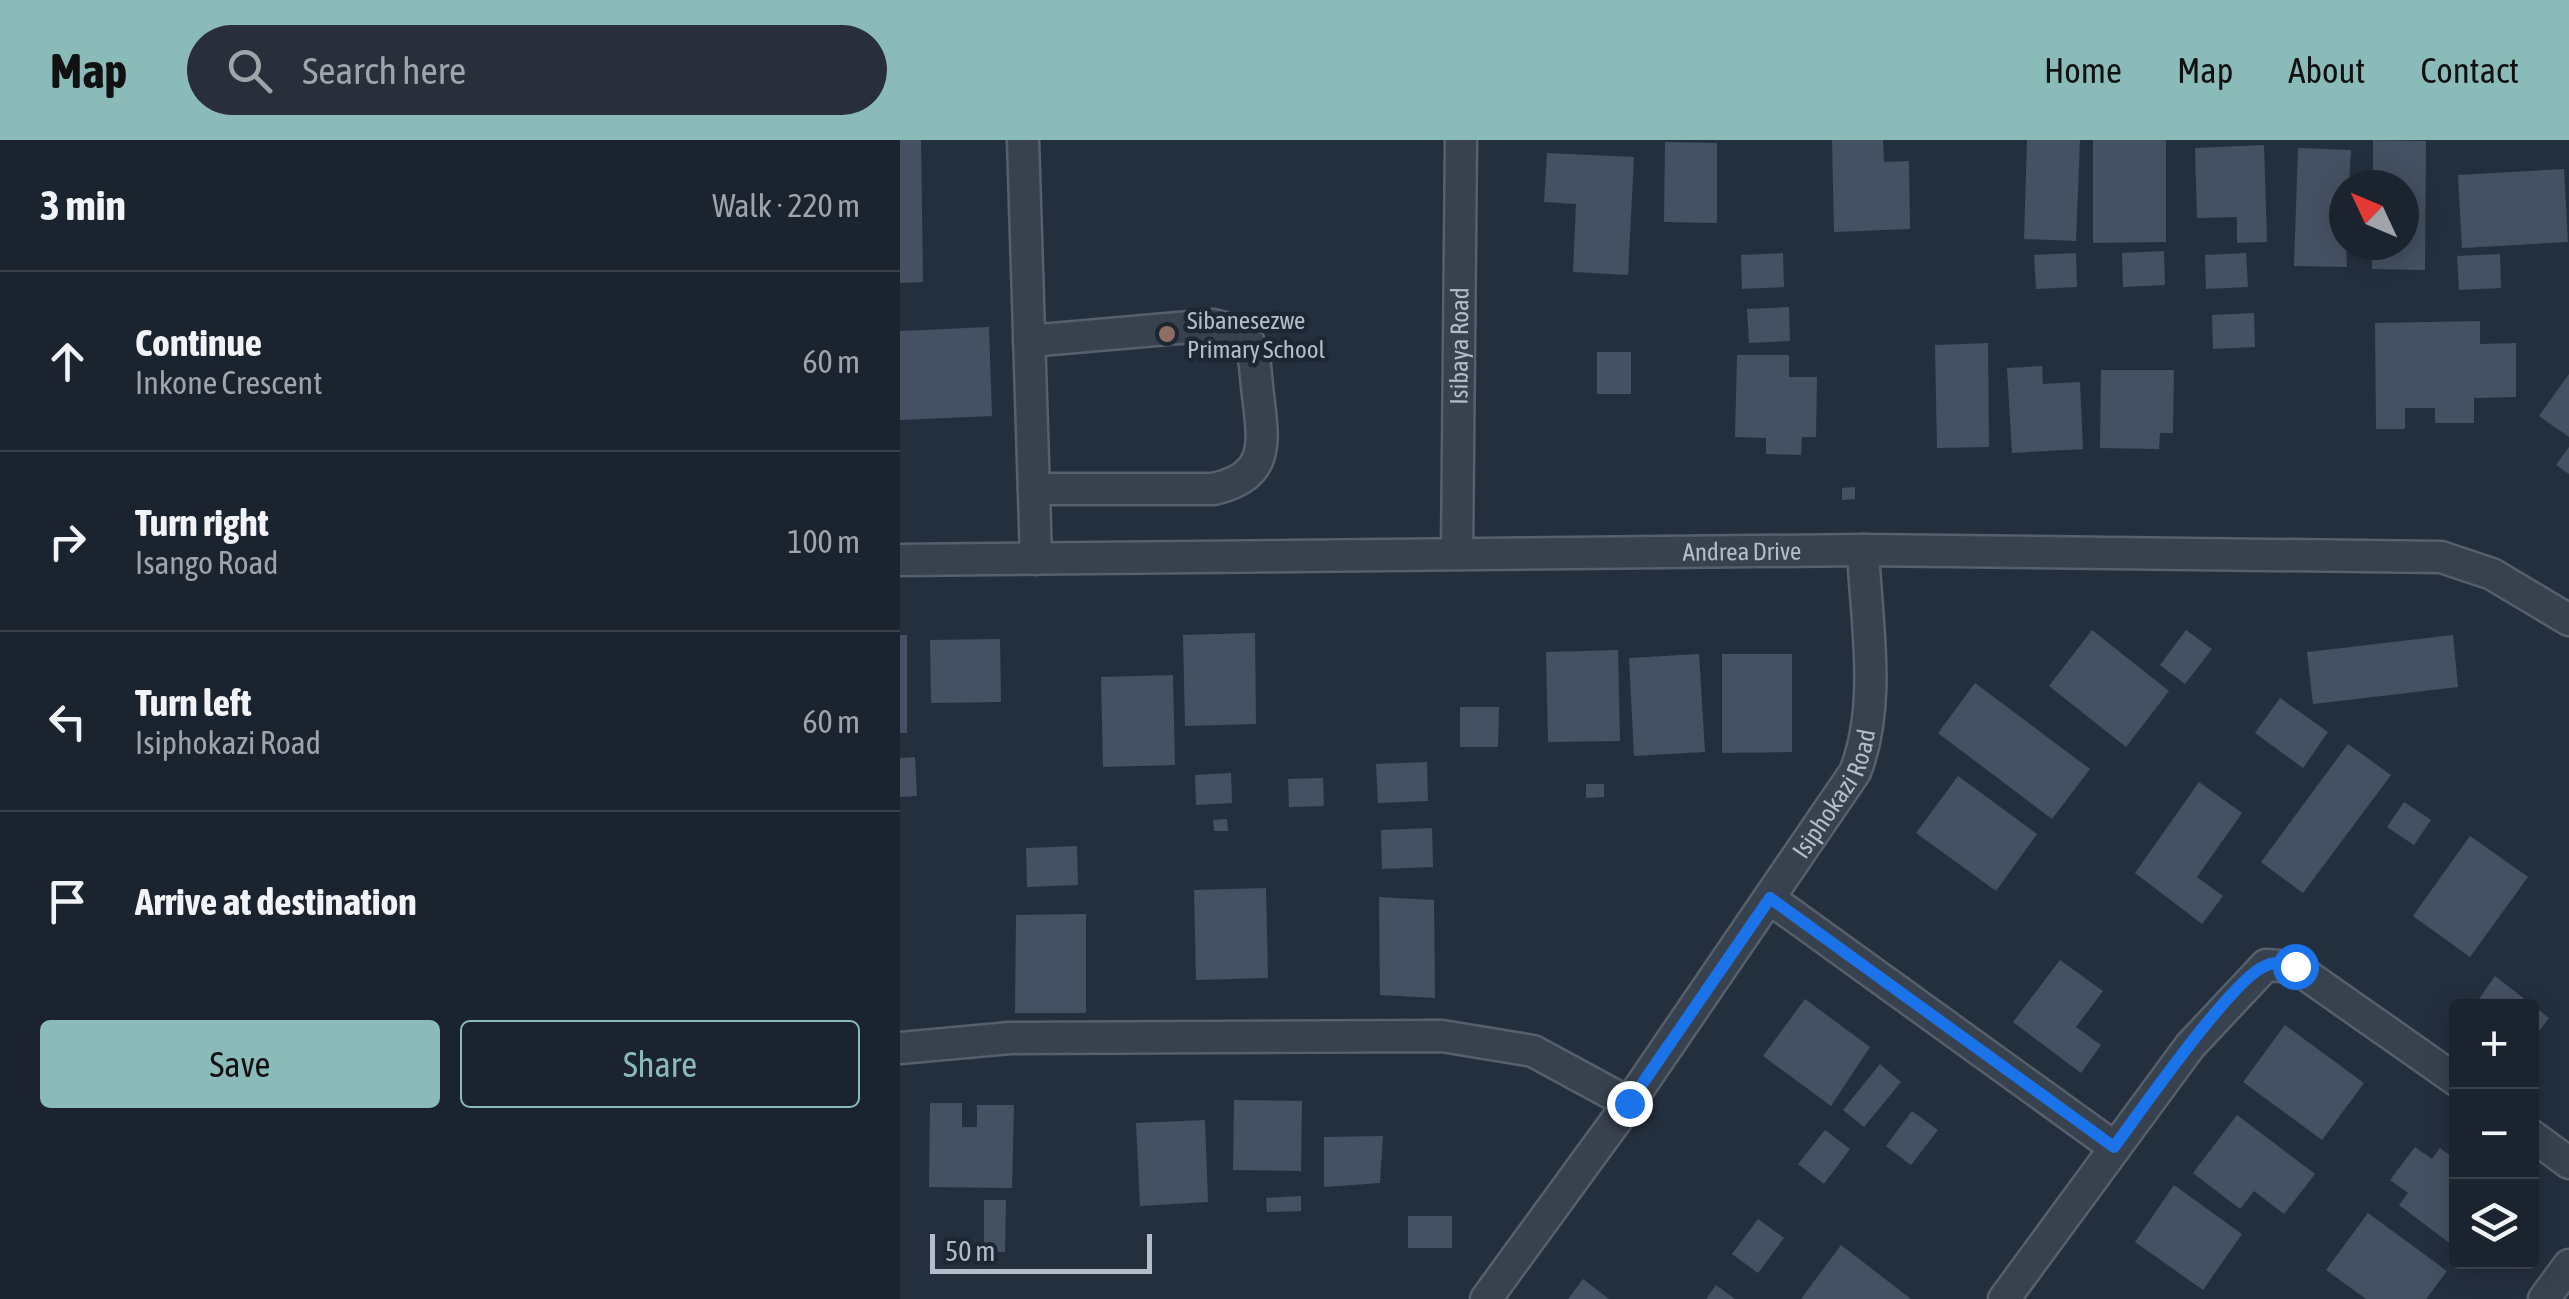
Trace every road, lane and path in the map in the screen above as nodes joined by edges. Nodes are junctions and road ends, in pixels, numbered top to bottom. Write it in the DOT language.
graph roads {
  1 [pos="1023,140"];
  2 [pos="1461,140"];
  3 [pos="1029,341"];
  4 [pos="1034,489"];
  5 [pos="1863,550"];
  6 [pos="1457,554"];
  7 [pos="1036,559"];
  8 [pos="900,560"];
  9 [pos="2569,620"];
  10 [pos="1770,898"];
  11 [pos="900,1048"];
  12 [pos="2449,1075"];
  13 [pos="1629,1103"];
  14 [pos="2539,1140"];
  15 [pos="2114,1147"];
  16 [pos="2569,1163"];
  17 [pos="2569,1265"];
  18 [pos="1486,1299"];
  19 [pos="2004,1299"];
  20 [pos="2544,1299"];
  1 -- 3 [label="street"];
  2 -- 6 [label="street, Isibaya Road"];
  3 -- 4 [label="street"];
  3 -- 4 [label="street"];
  4 -- 7 [label="street"];
  5 -- 6 [label="street, Andrea Drive"];
  5 -- 9 [label="street, Andrea Drive"];
  5 -- 10 [label="street, Isiphokazi Road"];
  6 -- 7 [label="street, Andrea Drive"];
  7 -- 8 [label="street, Andrea Drive"];
  10 -- 13 [label="street, Isiphokazi Road"];
  10 -- 15 [label="street"];
  11 -- 13 [label="street"];
  12 -- 15 [label="street"];
  13 -- 18 [label="street, Isiphokazi Road"];
  14 -- 16 [label="street"];
  15 -- 19 [label="street"];
  17 -- 20 [label="street"];
}
